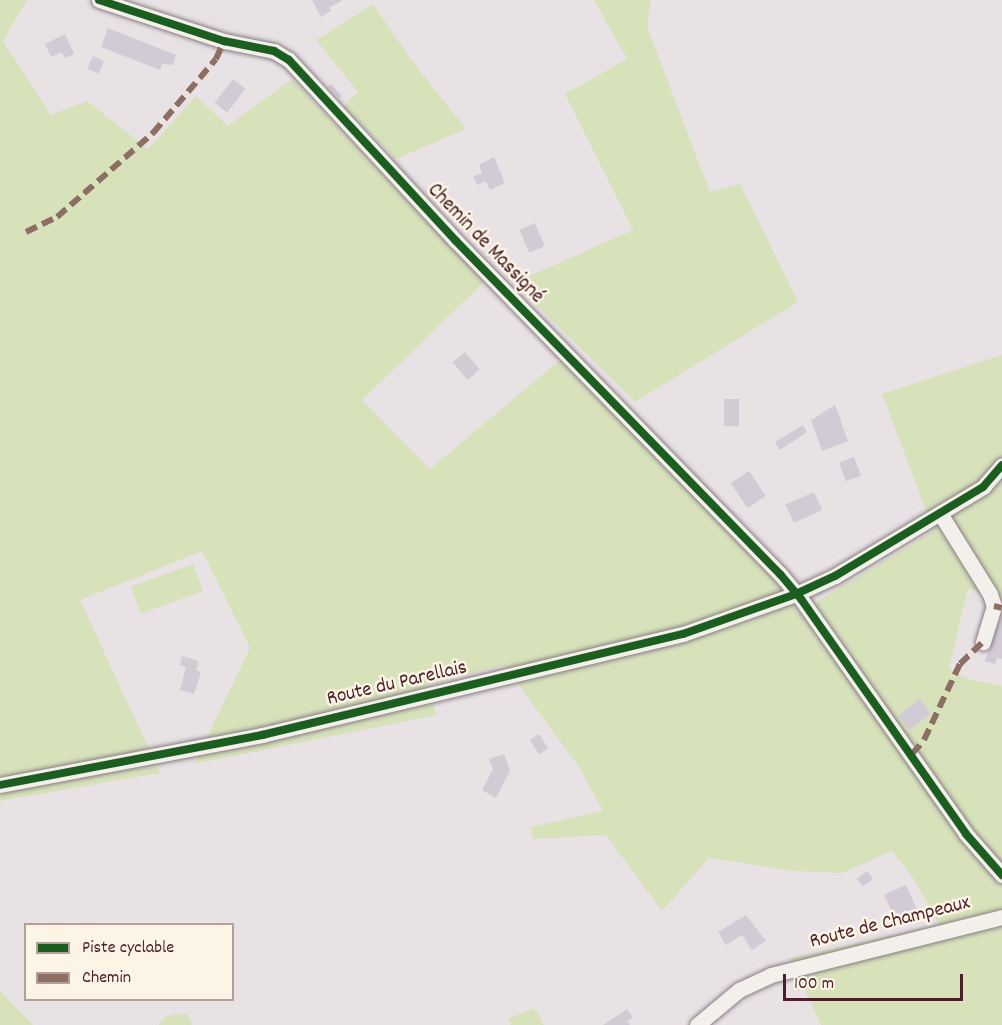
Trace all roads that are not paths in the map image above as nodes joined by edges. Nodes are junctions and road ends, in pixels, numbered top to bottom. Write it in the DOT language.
graph roads {
  1 [pos="99,0"];
  2 [pos="1002,465"];
  3 [pos="941,515"];
  4 [pos="796,594"];
  5 [pos="983,642"];
  6 [pos="0,785"];
  7 [pos="1002,875"];
  8 [pos="1002,917"];
  9 [pos="697,1025"];
  1 -- 4 [label="street, Chemin de Massigné"];
  2 -- 3 [label="street, Route du Parellais"];
  3 -- 4 [label="street, Route du Parellais"];
  3 -- 5 [label="street"];
  4 -- 6 [label="street, Route du Parellais"];
  4 -- 7 [label="street, Chemin de Massigné"];
  8 -- 9 [label="street, Route de Champeaux"];
}
